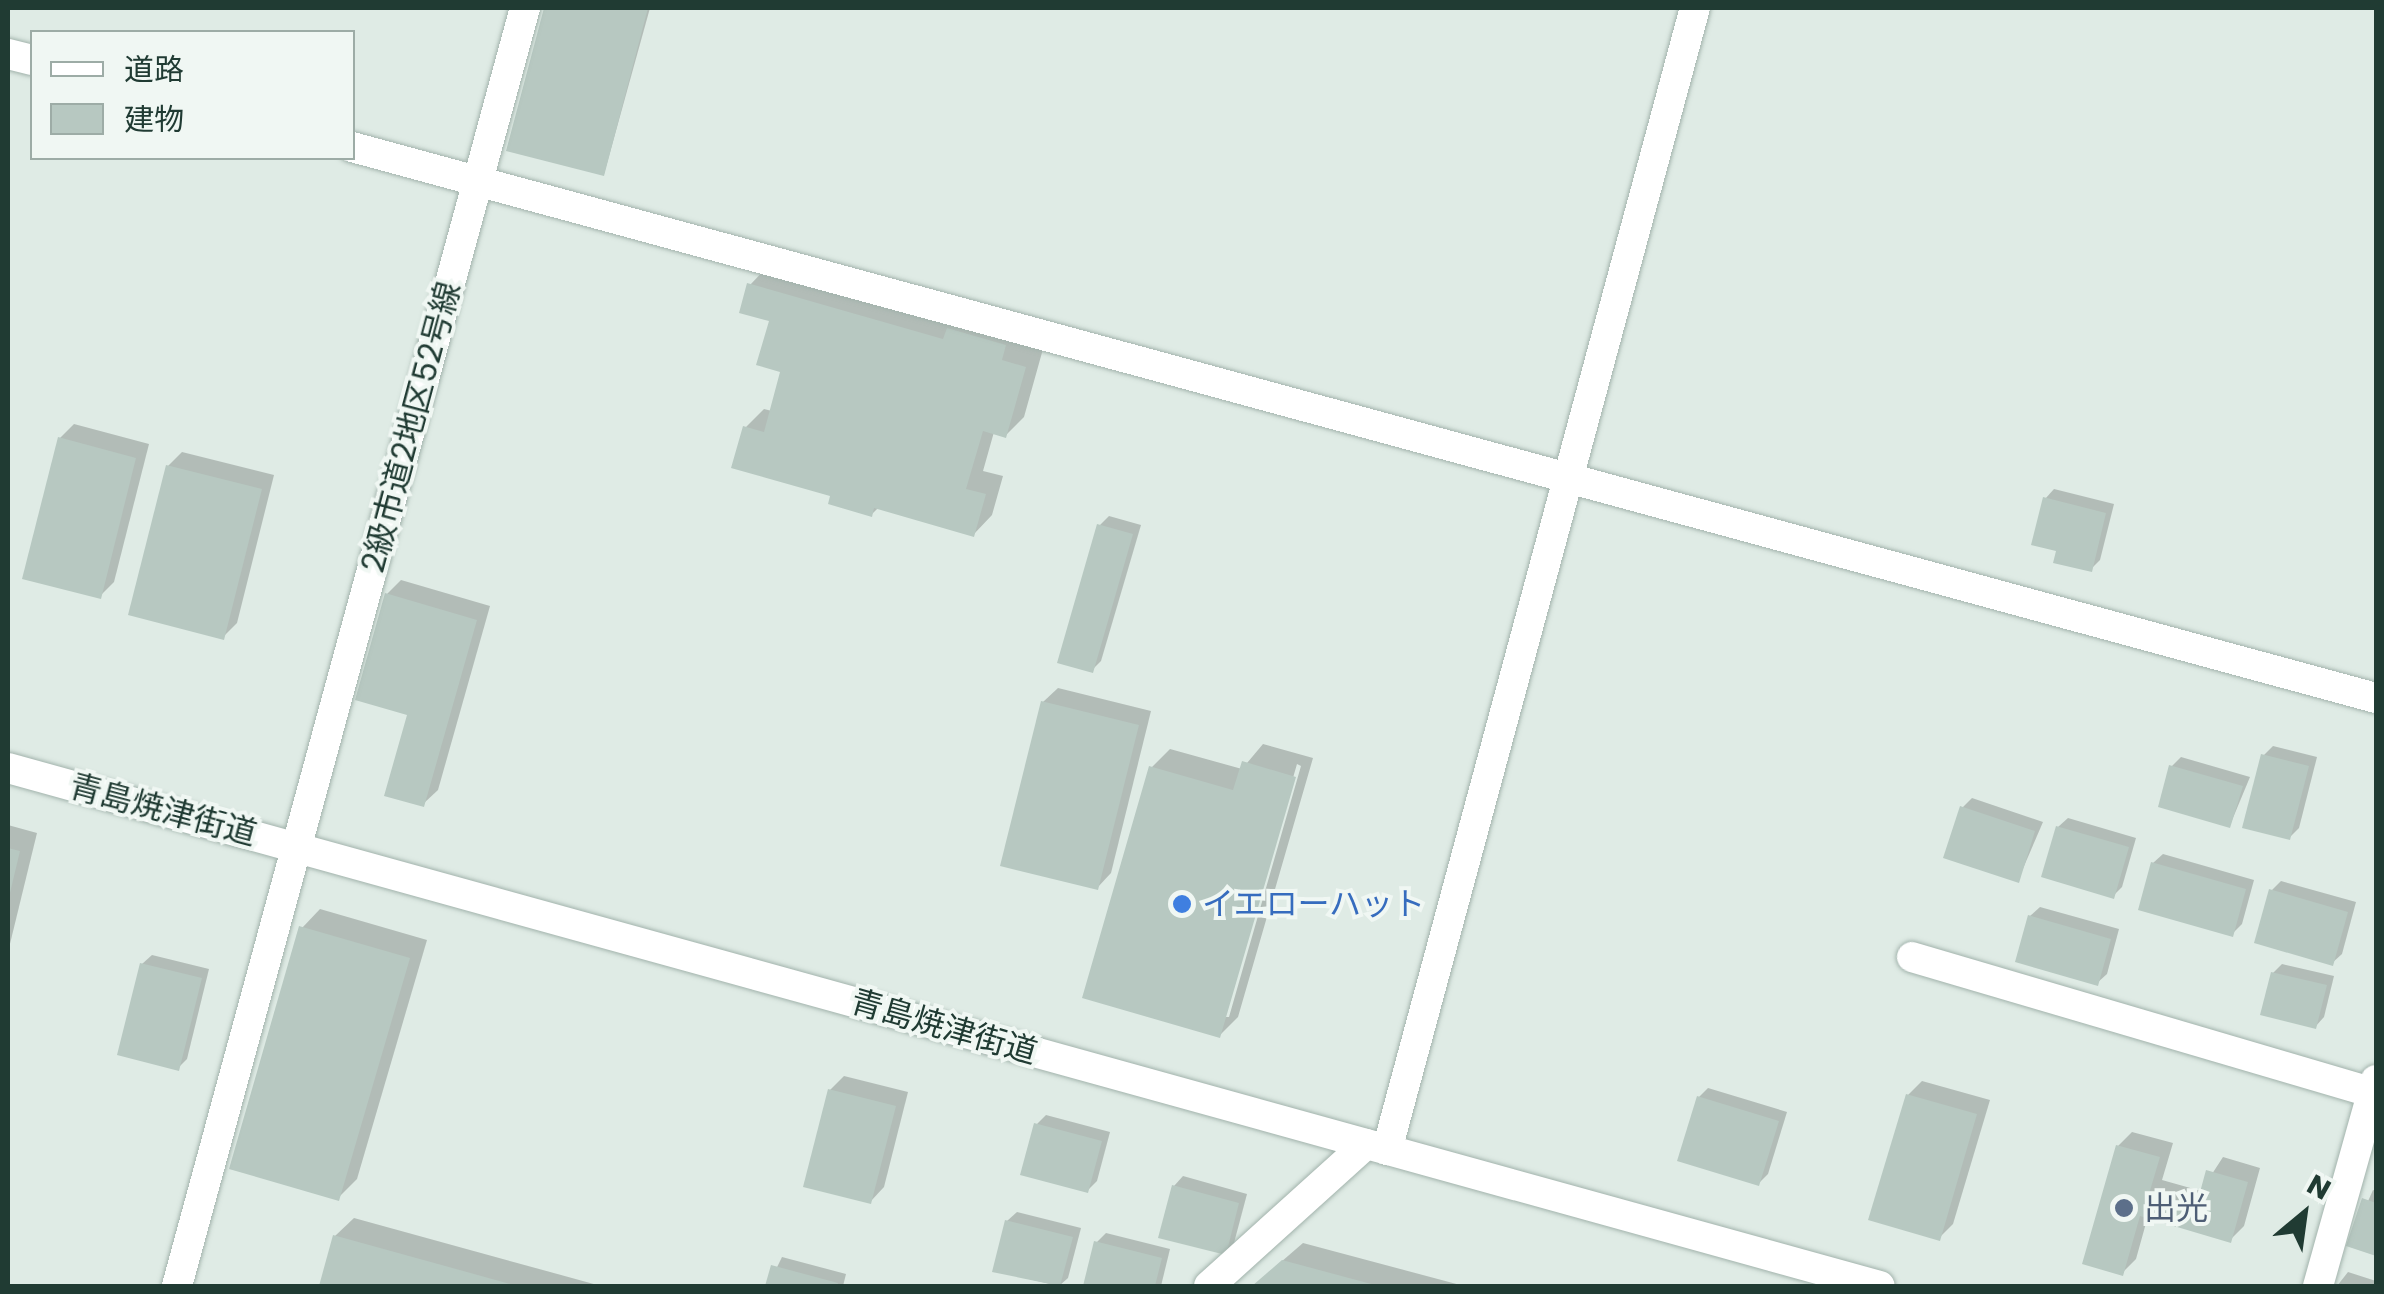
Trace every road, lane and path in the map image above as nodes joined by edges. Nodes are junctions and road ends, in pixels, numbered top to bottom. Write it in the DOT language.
graph roads {
  1 [pos="524,8"];
  2 [pos="1695,8"];
  3 [pos="355,149"];
  4 [pos="478,182"];
  5 [pos="1568,478"];
  6 [pos="2376,698"];
  7 [pos="8,768"];
  8 [pos="298,846"];
  9 [pos="1912,958"];
  10 [pos="2375,1087"];
  11 [pos="1376,1147"];
  12 [pos="178,1286"];
  13 [pos="1209,1286"];
  14 [pos="1880,1286"];
  15 [pos="2318,1286"];
  1 -- 4 [label="street, 2級市道2地区52号線"];
  2 -- 5 [label="street"];
  3 -- 4 [label="street"];
  4 -- 5 [label="street"];
  4 -- 8 [label="street, 2級市道2地区52号線"];
  5 -- 6 [label="street"];
  5 -- 11 [label="street"];
  7 -- 8 [label="street, 青島焼津街道"];
  8 -- 11 [label="street, 青島焼津街道"];
  8 -- 12 [label="street, 2級市道2地区52号線"];
  9 -- 10 [label="street"];
  10 -- 15 [label="street"];
  11 -- 13 [label="street"];
  11 -- 14 [label="street, 青島焼津街道"];
}
